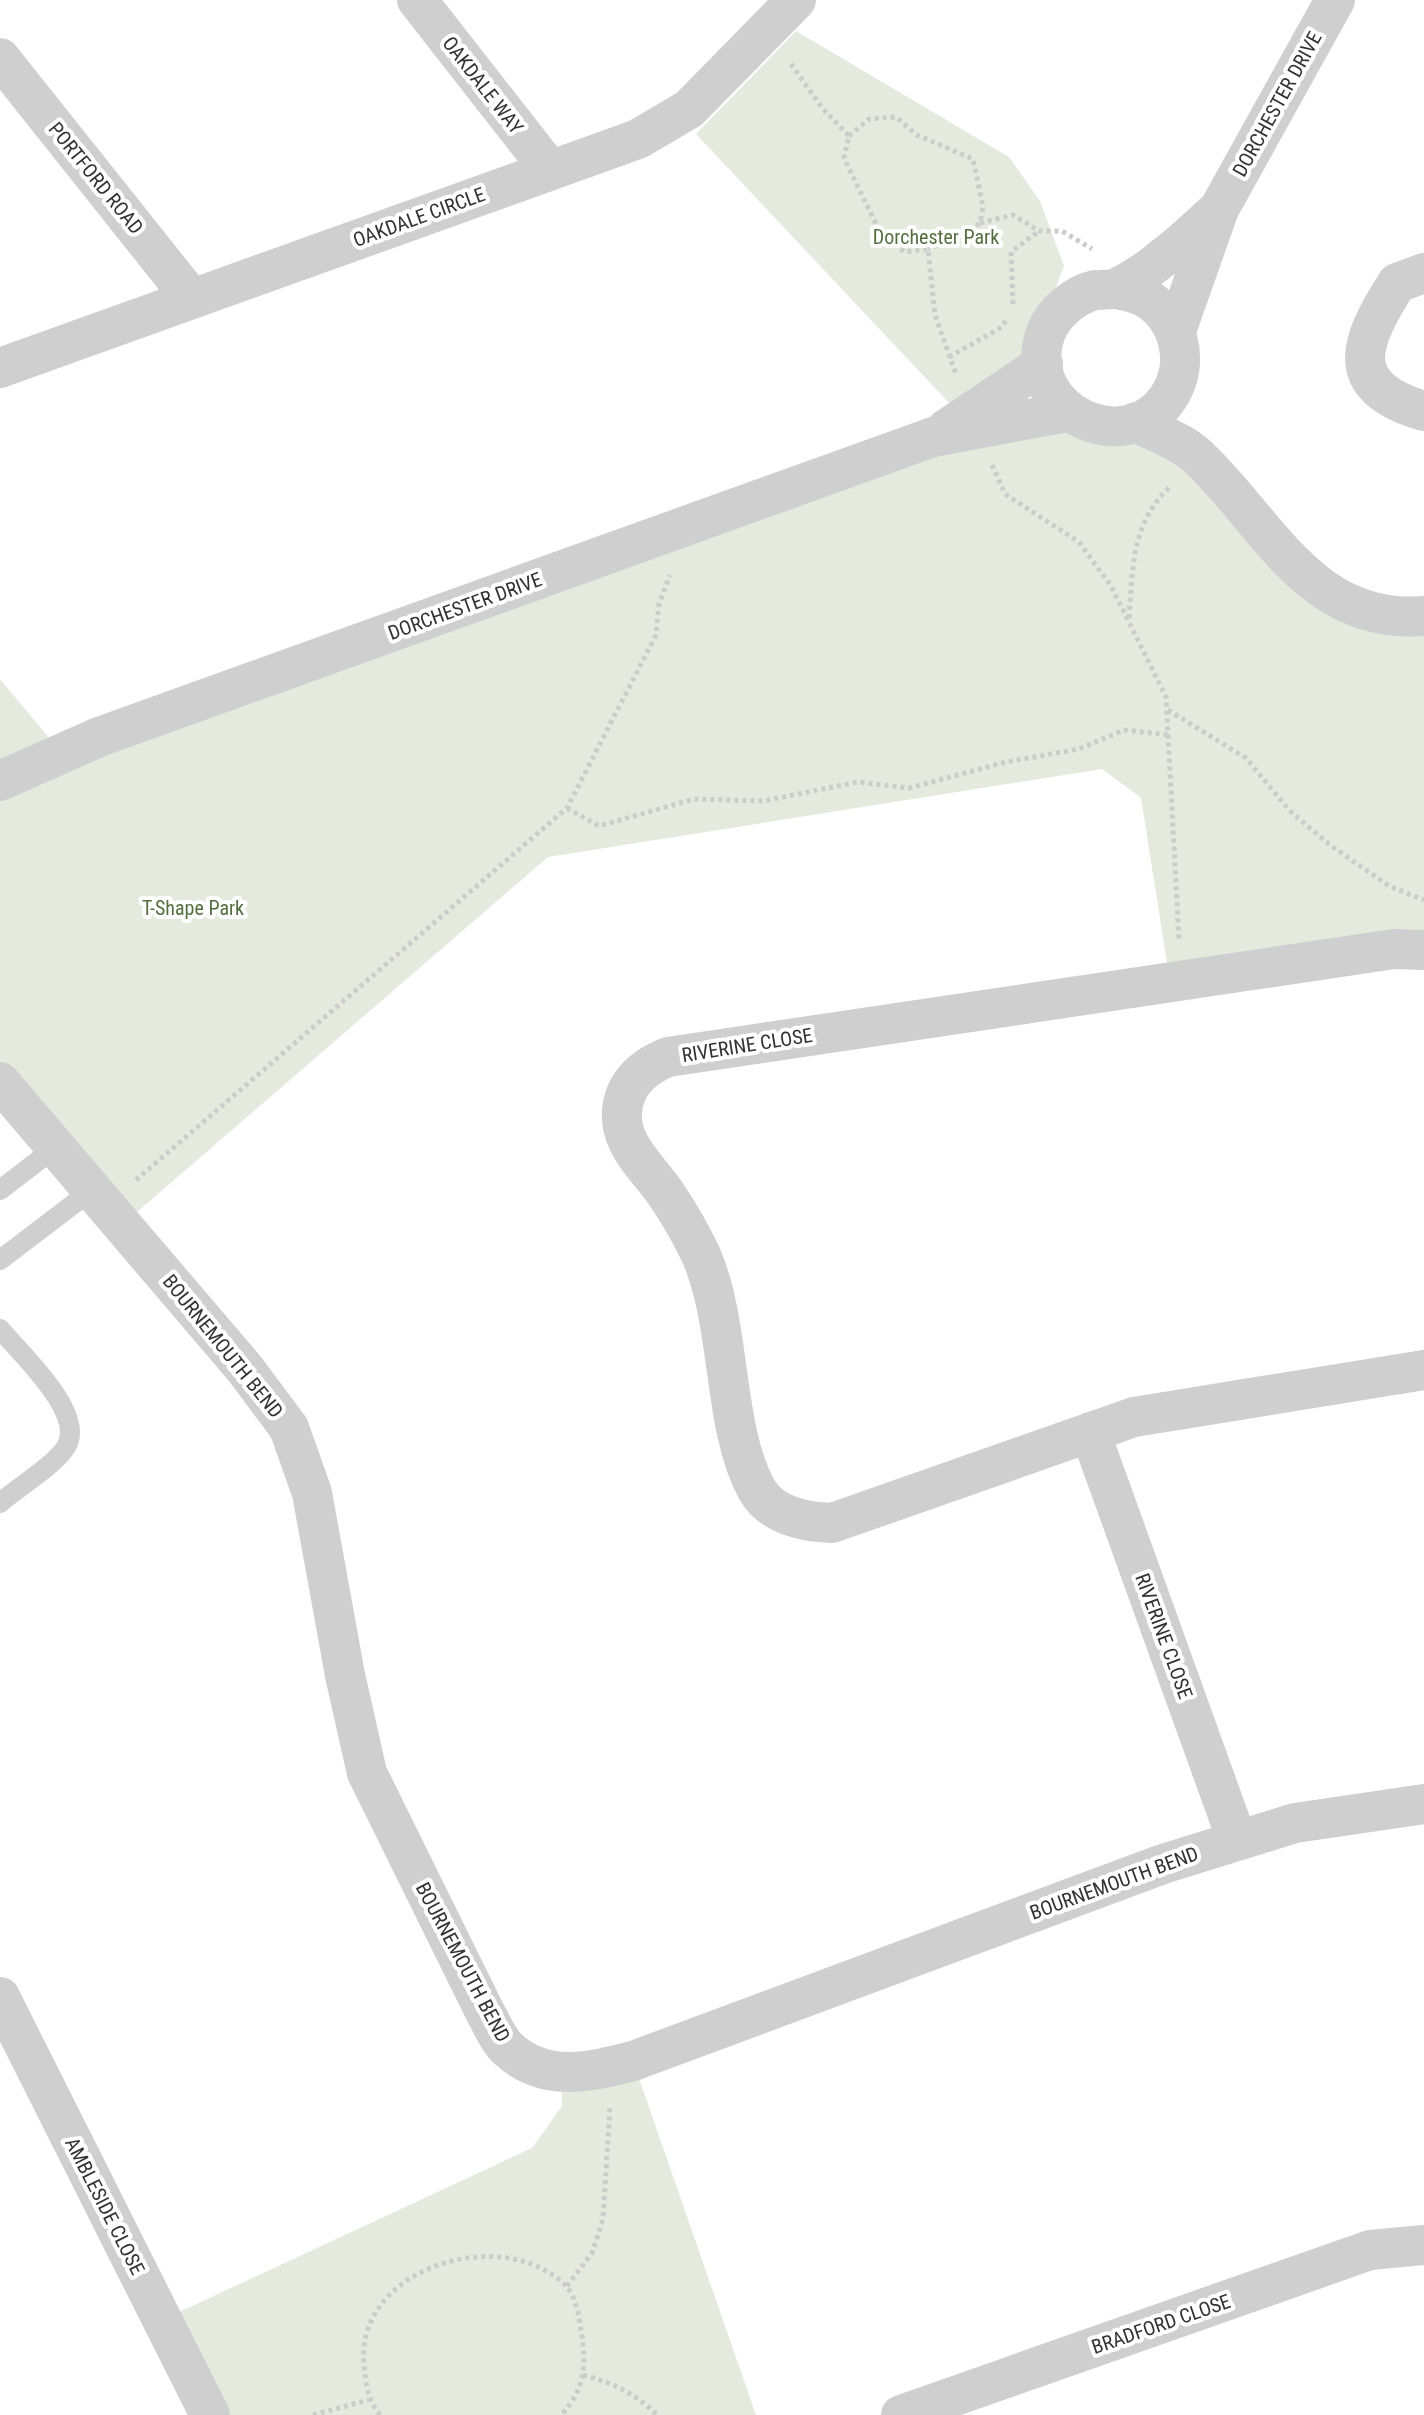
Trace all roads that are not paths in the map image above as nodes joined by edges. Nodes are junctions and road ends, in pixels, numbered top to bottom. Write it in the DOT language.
graph roads {
  1 [pos="417,0"];
  2 [pos="796,0"];
  3 [pos="1335,0"];
  4 [pos="0,58"];
  5 [pos="550,170"];
  6 [pos="1219,209"];
  7 [pos="1424,273"];
  8 [pos="1117,289"];
  9 [pos="192,299"];
  10 [pos="1176,331"];
  11 [pos="1043,364"];
  12 [pos="0,368"];
  13 [pos="1176,382"];
  14 [pos="1424,411"];
  15 [pos="1067,412"];
  16 [pos="972,421"];
  17 [pos="1136,422"];
  18 [pos="1197,457"];
  19 [pos="1424,616"];
  20 [pos="0,781"];
  21 [pos="1424,950"];
  22 [pos="0,1082"];
  23 [pos="56,1147"];
  24 [pos="0,1190"];
  25 [pos="99,1198"];
  26 [pos="0,1260"];
  27 [pos="0,1329"];
  28 [pos="1424,1370"];
  29 [pos="1090,1432"];
  30 [pos="0,1503"];
  31 [pos="1424,1804"];
  32 [pos="1237,1840"];
  33 [pos="0,1997"];
  34 [pos="1424,2245"];
  35 [pos="210,2415"];
  36 [pos="901,2415"];
  1 -- 5 [label="street, OAKDALE WAY"];
  2 -- 5 [label="street, OAKDALE CIRCLE"];
  3 -- 6 [label="street, DORCHESTER DRIVE"];
  4 -- 9 [label="street, PORTFORD ROAD"];
  5 -- 9 [label="street, OAKDALE CIRCLE"];
  6 -- 8 [label="street, DORCHESTER DRIVE"];
  6 -- 10 [label="street, DORCHESTER DRIVE"];
  7 -- 14 [label="street"];
  8 -- 10 [label="street"];
  8 -- 11 [label="street"];
  9 -- 12 [label="street, OAKDALE CIRCLE"];
  10 -- 13 [label="street"];
  11 -- 15 [label="street"];
  11 -- 16 [label="street, DORCHESTER DRIVE"];
  13 -- 17 [label="street"];
  13 -- 18 [label="street"];
  15 -- 16 [label="street, DORCHESTER DRIVE"];
  15 -- 17 [label="street"];
  16 -- 20 [label="street, DORCHESTER DRIVE"];
  17 -- 18 [label="street"];
  18 -- 19 [label="street"];
  21 -- 29 [label="street, RIVERINE CLOSE"];
  22 -- 23 [label="street, BOURNEMOUTH BEND"];
  23 -- 24 [label="lane"];
  23 -- 25 [label="street, BOURNEMOUTH BEND"];
  25 -- 26 [label="lane"];
  25 -- 32 [label="street, BOURNEMOUTH BEND"];
  27 -- 30 [label="lane"];
  28 -- 29 [label="street, RIVERINE CLOSE"];
  29 -- 32 [label="street, RIVERINE CLOSE"];
  31 -- 32 [label="street, BOURNEMOUTH BEND"];
  33 -- 35 [label="street, AMBLESIDE CLOSE"];
  34 -- 36 [label="street, BRADFORD CLOSE"];
}
